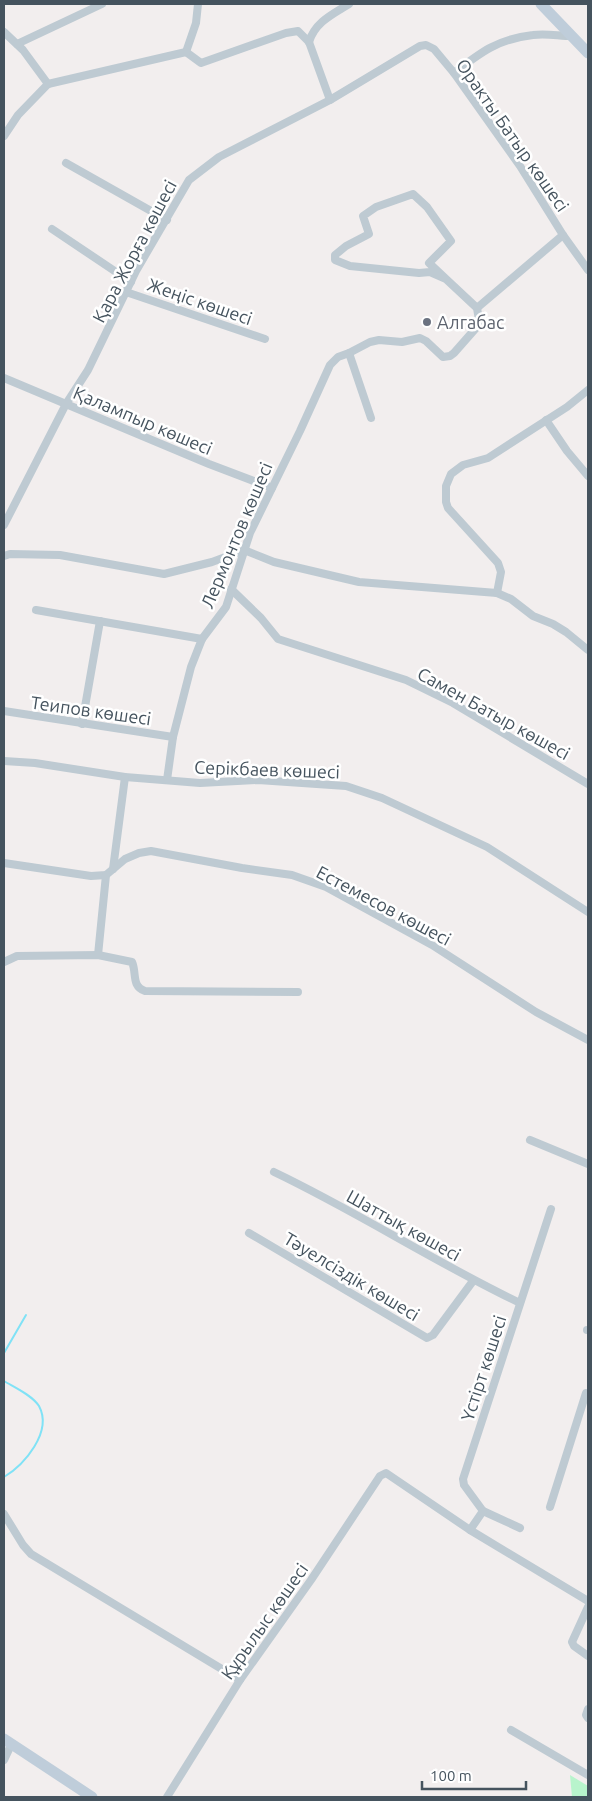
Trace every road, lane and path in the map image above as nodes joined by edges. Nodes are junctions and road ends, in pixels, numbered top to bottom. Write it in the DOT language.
graph roads {
  1 [pos="102,4"];
  2 [pos="198,4"];
  3 [pos="349,4"];
  4 [pos="540,4"];
  5 [pos="4,32"];
  6 [pos="572,36"];
  7 [pos="309,42"];
  8 [pos="17,44"];
  9 [pos="426,46"];
  10 [pos="186,52"];
  11 [pos="588,53"];
  12 [pos="454,73"];
  13 [pos="48,84"];
  14 [pos="330,100"];
  15 [pos="4,136"];
  16 [pos="66,163"];
  17 [pos="167,220"];
  18 [pos="52,229"];
  19 [pos="564,235"];
  20 [pos="588,270"];
  21 [pos="446,279"];
  22 [pos="131,282"];
  23 [pos="126,292"];
  24 [pos="476,308"];
  25 [pos="265,339"];
  26 [pos="349,353"];
  27 [pos="4,378"];
  28 [pos="588,390"];
  29 [pos="66,404"];
  30 [pos="371,418"];
  31 [pos="546,420"];
  32 [pos="588,476"];
  33 [pos="272,488"];
  34 [pos="4,525"];
  35 [pos="244,550"];
  36 [pos="4,556"];
  37 [pos="231,588"];
  38 [pos="497,593"];
  39 [pos="36,610"];
  40 [pos="100,621"];
  41 [pos="202,639"];
  42 [pos="588,650"];
  43 [pos="4,711"];
  44 [pos="82,724"];
  45 [pos="173,737"];
  46 [pos="4,761"];
  47 [pos="126,777"];
  48 [pos="167,780"];
  49 [pos="588,784"];
  50 [pos="4,863"];
  51 [pos="113,869"];
  52 [pos="106,875"];
  53 [pos="588,912"];
  54 [pos="98,955"];
  55 [pos="4,962"];
  56 [pos="298,992"];
  57 [pos="588,1040"];
  58 [pos="530,1140"];
  59 [pos="588,1164"];
  60 [pos="274,1172"];
  61 [pos="551,1209"];
  62 [pos="249,1233"];
  63 [pos="473,1281"];
  64 [pos="520,1303"];
  65 [pos="588,1394"];
  66 [pos="550,1507"];
  67 [pos="483,1511"];
  68 [pos="4,1514"];
  69 [pos="520,1528"];
  70 [pos="470,1530"];
  71 [pos="588,1600"];
  72 [pos="588,1607"];
  73 [pos="588,1656"];
  74 [pos="240,1680"];
  75 [pos="588,1709"];
  76 [pos="588,1718"];
  77 [pos="510,1730"];
  78 [pos="8,1742"];
  79 [pos="4,1760"];
  80 [pos="588,1775"];
  81 [pos="81,1794"];
  82 [pos="92,1797"];
  83 [pos="166,1797"];
  1 -- 8 [label="street"];
  2 -- 10 [label="street"];
  3 -- 7 [label="street"];
  4 -- 6 [label="main road"];
  5 -- 8 [label="street"];
  6 -- 11 [label="main road"];
  6 -- 12 [label="street"];
  7 -- 10 [label="street"];
  7 -- 14 [label="street"];
  8 -- 13 [label="street"];
  9 -- 12 [label="street, Оракты Батыр көшесі"];
  9 -- 14 [label="street, Қара Жорға көшесі"];
  10 -- 13 [label="street"];
  12 -- 19 [label="street, Оракты Батыр көшесі"];
  13 -- 15 [label="street"];
  14 -- 17 [label="street, Қара Жорға көшесі"];
  16 -- 17 [label="street"];
  17 -- 22 [label="street, Қара Жорға көшесі"];
  18 -- 22 [label="street"];
  19 -- 20 [label="street, Оракты Батыр көшесі"];
  19 -- 24 [label="street"];
  21 -- 21 [label="street"];
  21 -- 24 [label="street"];
  22 -- 23 [label="street, Қара Жорға көшесі"];
  23 -- 25 [label="street, Жеңіс көшесі"];
  23 -- 29 [label="street, Қара Жорға көшесі"];
  24 -- 26 [label="street, Лермонтов көшесі"];
  26 -- 30 [label="street"];
  26 -- 33 [label="street, Лермонтов көшесі"];
  27 -- 29 [label="street, Қалампыр көшесі"];
  28 -- 31 [label="street"];
  29 -- 33 [label="street, Қалампыр көшесі"];
  29 -- 34 [label="street, Қара Жорға көшесі"];
  31 -- 32 [label="street"];
  31 -- 38 [label="street"];
  33 -- 35 [label="street, Лермонтов көшесі"];
  35 -- 36 [label="street"];
  35 -- 37 [label="street, Лермонтов көшесі"];
  35 -- 38 [label="street"];
  37 -- 41 [label="street, Лермонтов көшесі"];
  37 -- 49 [label="street, Самен Батыр көшесі"];
  38 -- 42 [label="street"];
  39 -- 40 [label="street"];
  40 -- 41 [label="street"];
  40 -- 44 [label="street"];
  41 -- 45 [label="street, Лермонтов көшесі"];
  43 -- 44 [label="street, Теипов көшесі"];
  44 -- 45 [label="street, Теипов көшесі"];
  45 -- 48 [label="street, Лермонтов көшесі"];
  46 -- 47 [label="street, Серікбаев көшесі"];
  47 -- 48 [label="street, Серікбаев көшесі"];
  47 -- 51 [label="street"];
  48 -- 53 [label="street, Серікбаев көшесі"];
  50 -- 52 [label="street"];
  51 -- 52 [label="street, Естемесов көшесі"];
  51 -- 57 [label="street, Естемесов көшесі"];
  52 -- 54 [label="street"];
  54 -- 55 [label="street"];
  54 -- 56 [label="street"];
  58 -- 59 [label="street"];
  60 -- 63 [label="street, Шаттық көшесі"];
  61 -- 64 [label="street, Үстірт көшесі"];
  62 -- 63 [label="street, Тәуелсіздік көшесі"];
  63 -- 64 [label="street, Шаттық көшесі"];
  64 -- 67 [label="street, Үстірт көшесі"];
  65 -- 66 [label="street"];
  67 -- 69 [label="street"];
  67 -- 70 [label="street"];
  68 -- 74 [label="street"];
  70 -- 71 [label="street"];
  70 -- 74 [label="street, Құрылыс көшесі"];
  72 -- 73 [label="street"];
  74 -- 83 [label="street, Құрылыс көшесі"];
  75 -- 76 [label="street"];
  77 -- 80 [label="street"];
  78 -- 79 [label="street"];
  78 -- 81 [label="main road"];
  81 -- 82 [label="main road"];
}
